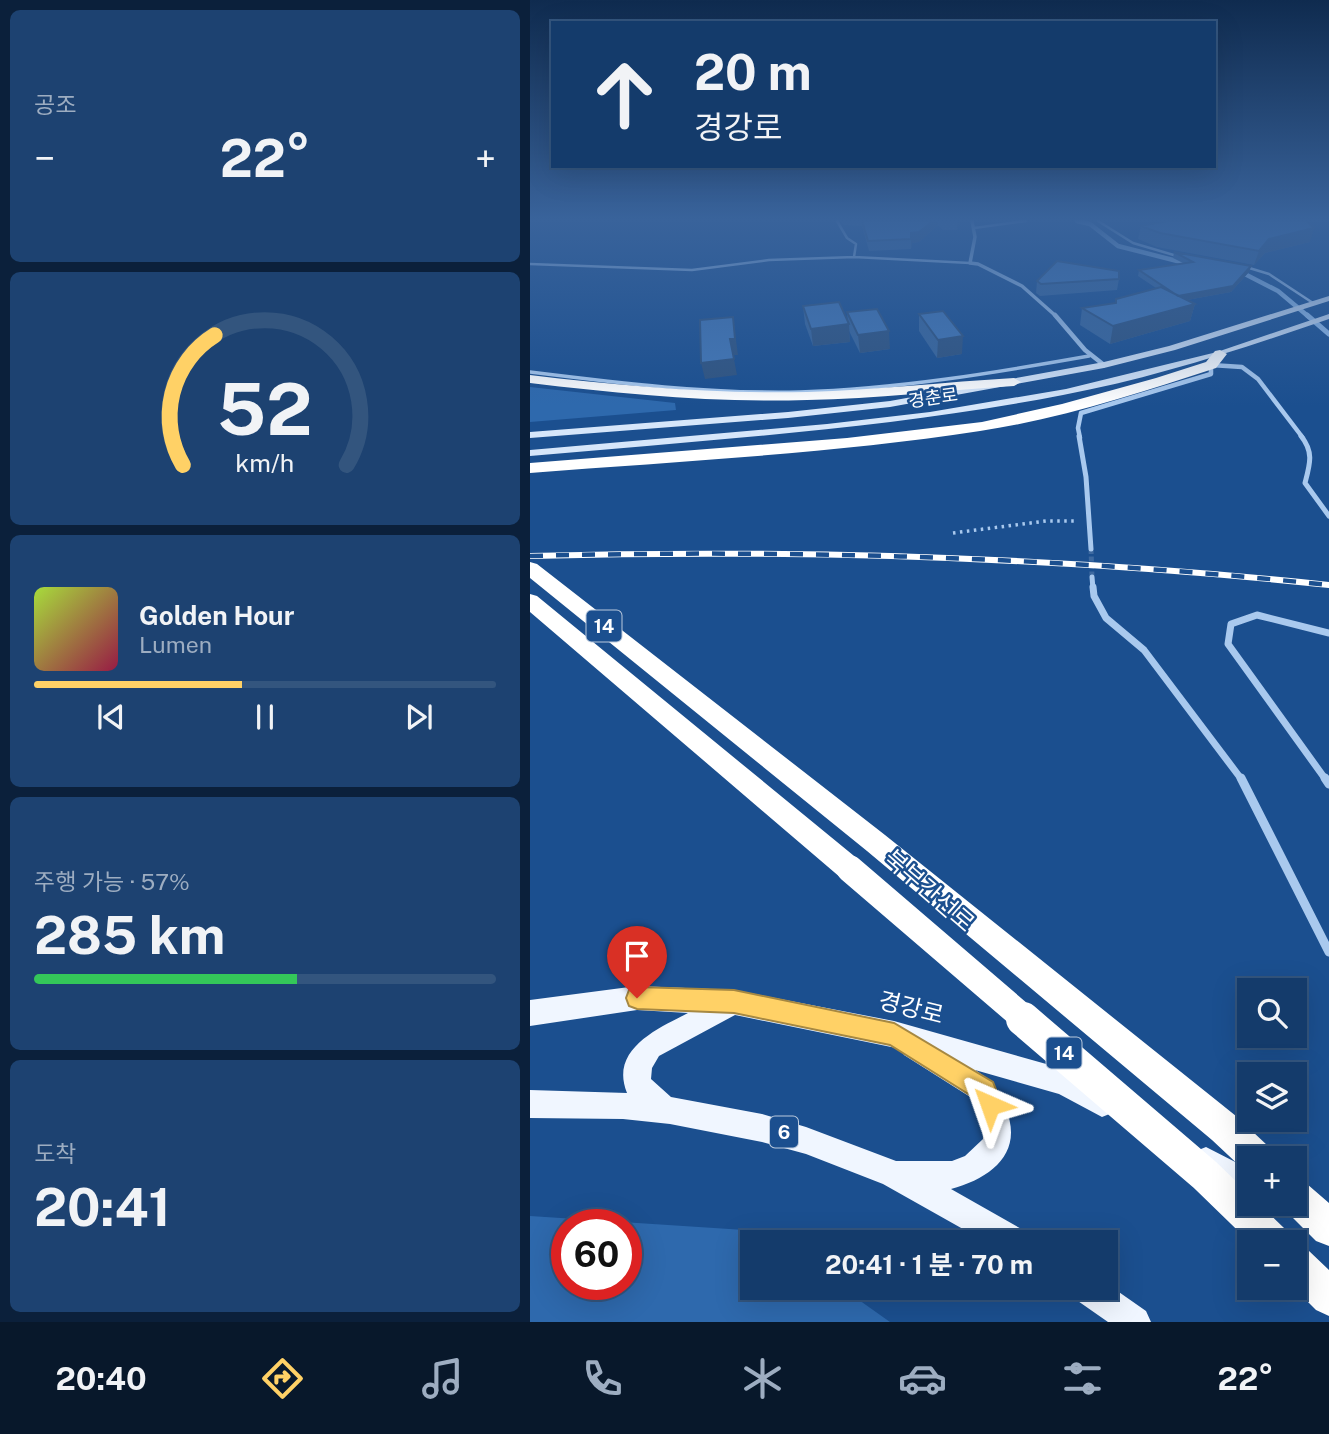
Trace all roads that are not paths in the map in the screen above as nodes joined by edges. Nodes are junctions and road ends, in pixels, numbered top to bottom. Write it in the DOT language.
graph roads {
  1 [pos="1014,283"];
  2 [pos="1281,283"];
  3 [pos="1329,298"];
  4 [pos="1310,304"];
  5 [pos="1327,317"];
  6 [pos="1089,356"];
  7 [pos="1215,360"];
  8 [pos="1104,365"];
  9 [pos="530,372"];
  10 [pos="530,379"];
  11 [pos="1014,382"];
  12 [pos="530,435"];
  13 [pos="530,453"];
  14 [pos="530,468"];
  15 [pos="1329,516"];
  16 [pos="1091,549"];
  17 [pos="530,568"];
  18 [pos="1092,577"];
  19 [pos="530,601"];
  20 [pos="1329,633"];
  21 [pos="1329,784"];
  22 [pos="1329,952"];
  23 [pos="734,1002"];
  24 [pos="530,1013"];
  25 [pos="894,1034"];
  26 [pos="530,1104"];
  27 [pos="664,1110"];
  28 [pos="1243,1146"];
  29 [pos="894,1175"];
  30 [pos="1237,1177"];
  31 [pos="1307,1207"];
  32 [pos="1302,1216"];
  33 [pos="1329,1228"];
  34 [pos="993,1230"];
  35 [pos="1262,1230"];
  36 [pos="1329,1236"];
  37 [pos="1307,1275"];
  38 [pos="1329,1297"];
  39 [pos="1103,1300"];
  40 [pos="1135,1322"];
  1 -- 6 [label="street"];
  2 -- 4 [label="lane"];
  3 -- 4 [label="main road, 경춘로"];
  4 -- 8 [label="main road, 경춘로"];
  5 -- 7 [label="main road, 경춘로"];
  6 -- 8 [label="street"];
  6 -- 9 [label="lane"];
  7 -- 13 [label="main road, 경춘로"];
  7 -- 14 [label="highway"];
  7 -- 15 [label="street"];
  7 -- 16 [label="street"];
  8 -- 11 [label="main road, 경춘로"];
  10 -- 11 [label="highway"];
  11 -- 12 [label="main road, 경춘로"];
  17 -- 28 [label="highway, 북부간선로 / 14"];
  18 -- 22 [label="street"];
  19 -- 35 [label="highway, 북부간선로 / 14, bridge"];
  20 -- 21 [label="street"];
  23 -- 24 [label="main road, 경강로"];
  23 -- 25 [label="main road, 경강로"];
  23 -- 27 [label="main road"];
  25 -- 29 [label="main road"];
  25 -- 30 [label="main road, 경강로"];
  26 -- 27 [label="main road, 6"];
  27 -- 29 [label="main road, 6"];
  29 -- 34 [label="main road, 6"];
  31 -- 33 [label="highway"];
  32 -- 36 [label="main road"];
  37 -- 38 [label="highway"];
  39 -- 40 [label="main road"];
}
